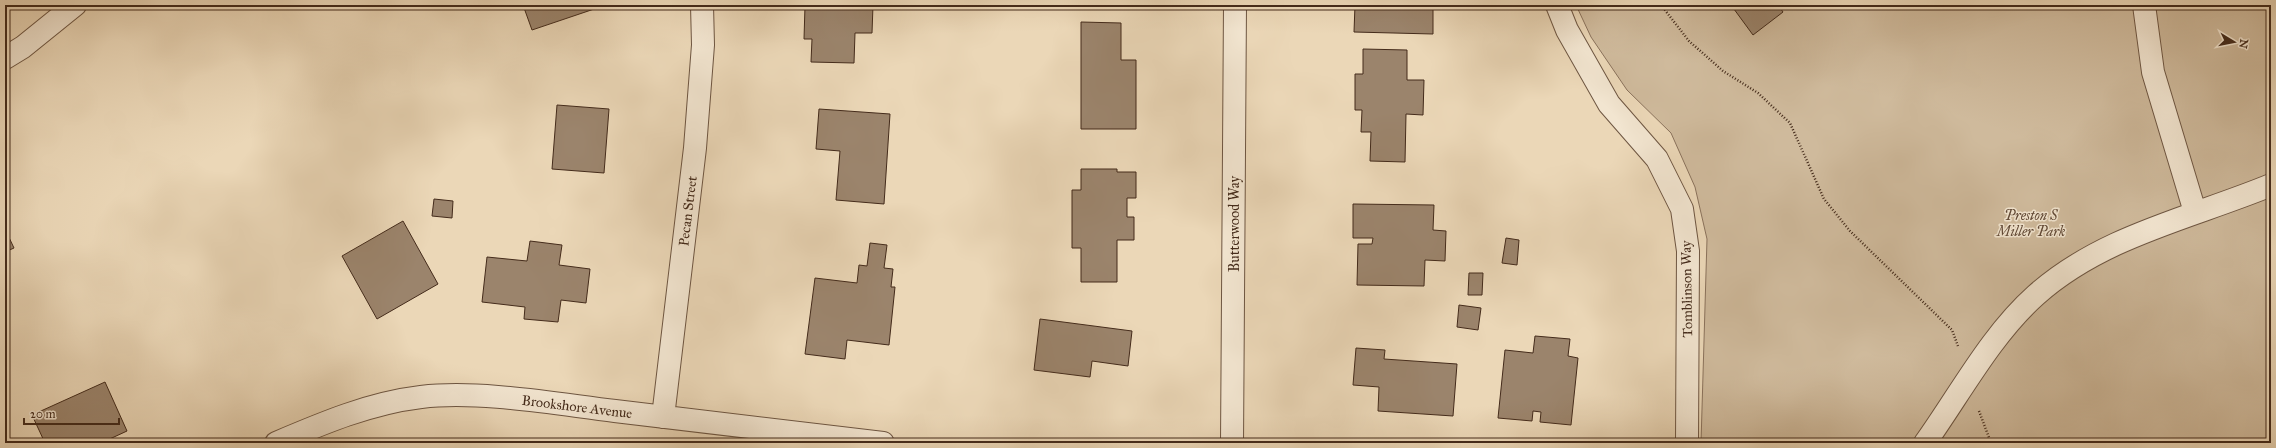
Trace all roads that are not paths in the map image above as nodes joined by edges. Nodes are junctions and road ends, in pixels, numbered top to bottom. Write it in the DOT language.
graph roads {
  1 [pos="75,5"];
  2 [pos="702,5"];
  3 [pos="1235,5"];
  4 [pos="1557,5"];
  5 [pos="2144,5"];
  6 [pos="5,58"];
  7 [pos="2271,185"];
  8 [pos="2196,212"];
  9 [pos="663,417"];
  10 [pos="276,443"];
  11 [pos="884,443"];
  12 [pos="1232,443"];
  13 [pos="1687,443"];
  14 [pos="1925,443"];
  1 -- 6 [label="street"];
  2 -- 9 [label="street, Pecan Street"];
  3 -- 12 [label="street, Butterwood Way"];
  4 -- 13 [label="street, Tomblinson Way"];
  5 -- 8 [label="street"];
  7 -- 8 [label="street"];
  8 -- 14 [label="street"];
  9 -- 10 [label="street, Brookshore Avenue"];
  9 -- 11 [label="street, Brookshore Avenue"];
}
